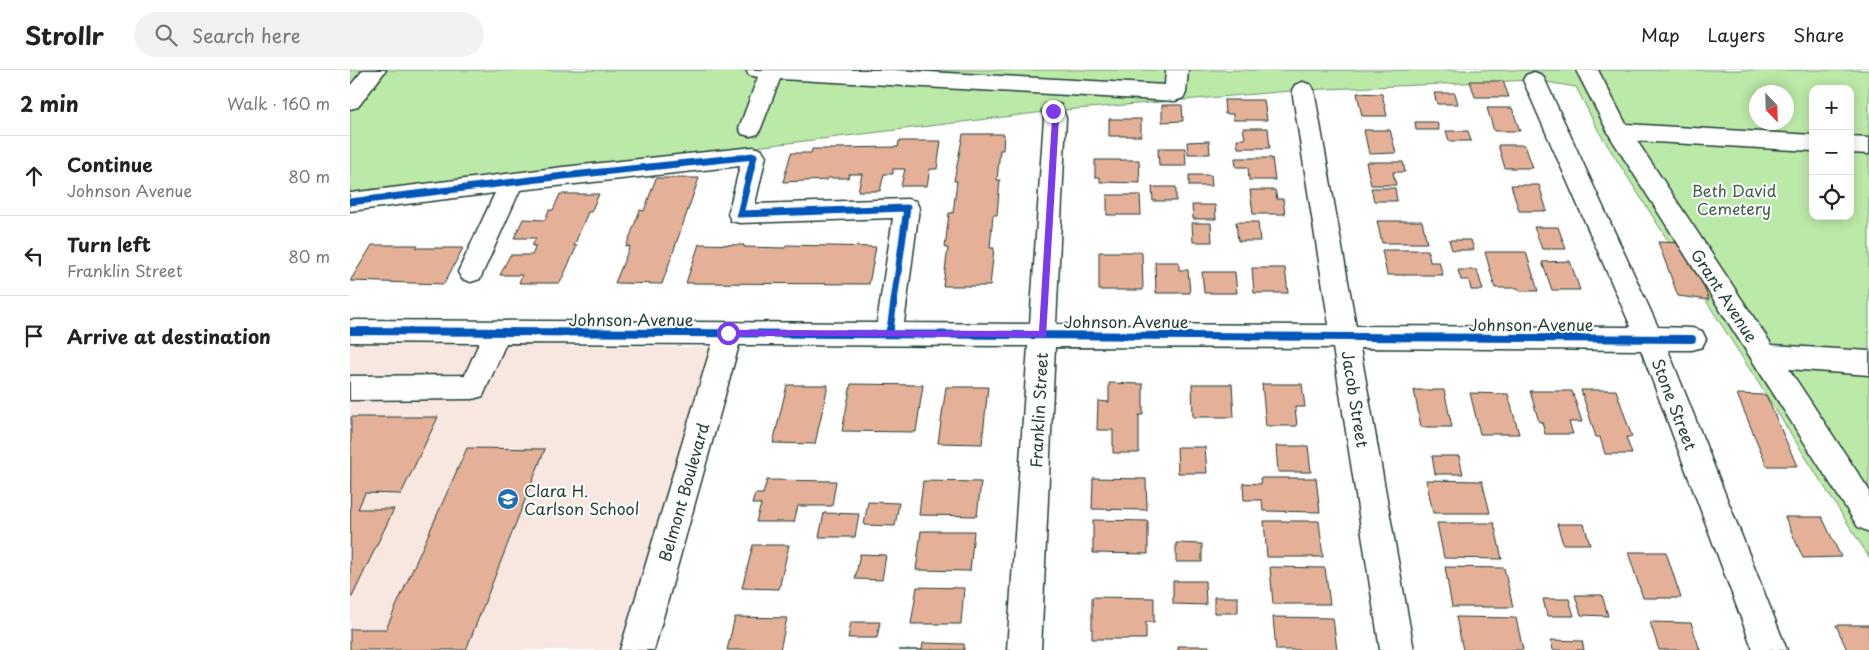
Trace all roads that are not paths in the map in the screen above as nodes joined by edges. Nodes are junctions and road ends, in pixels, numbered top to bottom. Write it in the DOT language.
graph roads {
  1 [pos="375,70"];
  2 [pos="767,70"];
  3 [pos="1177,70"];
  4 [pos="1587,70"];
  5 [pos="1534,80"];
  6 [pos="1302,90"];
  7 [pos="350,101"];
  8 [pos="1053,111"];
  9 [pos="750,128"];
  10 [pos="1619,132"];
  11 [pos="1809,143"];
  12 [pos="1854,145"];
  13 [pos="1869,146"];
  14 [pos="512,182"];
  15 [pos="350,202"];
  16 [pos="471,272"];
  17 [pos="350,331"];
  18 [pos="498,332"];
  19 [pos="728,333"];
  20 [pos="889,334"];
  21 [pos="1043,334"];
  22 [pos="1345,337"];
  23 [pos="1650,339"];
  24 [pos="1692,339"];
  25 [pos="1764,356"];
  26 [pos="1869,363"];
  27 [pos="350,388"];
  28 [pos="1869,517"];
  29 [pos="637,650"];
  30 [pos="1024,650"];
  31 [pos="1397,650"];
  32 [pos="1770,650"];
  1 -- 7 [label="street"];
  2 -- 3 [label="street"];
  2 -- 9 [label="street"];
  4 -- 10 [label="street, Grant Avenue"];
  5 -- 23 [label="street, Stone Street"];
  6 -- 22 [label="street, Jacob Street"];
  8 -- 21 [label="street, Franklin Street"];
  10 -- 11 [label="street"];
  10 -- 25 [label="street, Grant Avenue"];
  12 -- 13 [label="street"];
  14 -- 15 [label="street"];
  14 -- 16 [label="street"];
  14 -- 20 [label="street"];
  17 -- 18 [label="street, Johnson Avenue"];
  18 -- 19 [label="street, Johnson Avenue"];
  18 -- 27 [label="street"];
  19 -- 20 [label="street, Johnson Avenue"];
  19 -- 29 [label="street, Belmont Boulevard"];
  20 -- 21 [label="street, Johnson Avenue"];
  21 -- 22 [label="street, Johnson Avenue"];
  21 -- 30 [label="street, Franklin Street"];
  22 -- 23 [label="street, Johnson Avenue"];
  22 -- 31 [label="street, Jacob Street"];
  23 -- 24 [label="street, Johnson Avenue"];
  23 -- 32 [label="street, Stone Street"];
  25 -- 26 [label="street"];
  25 -- 28 [label="street, Grant Avenue"];
}
